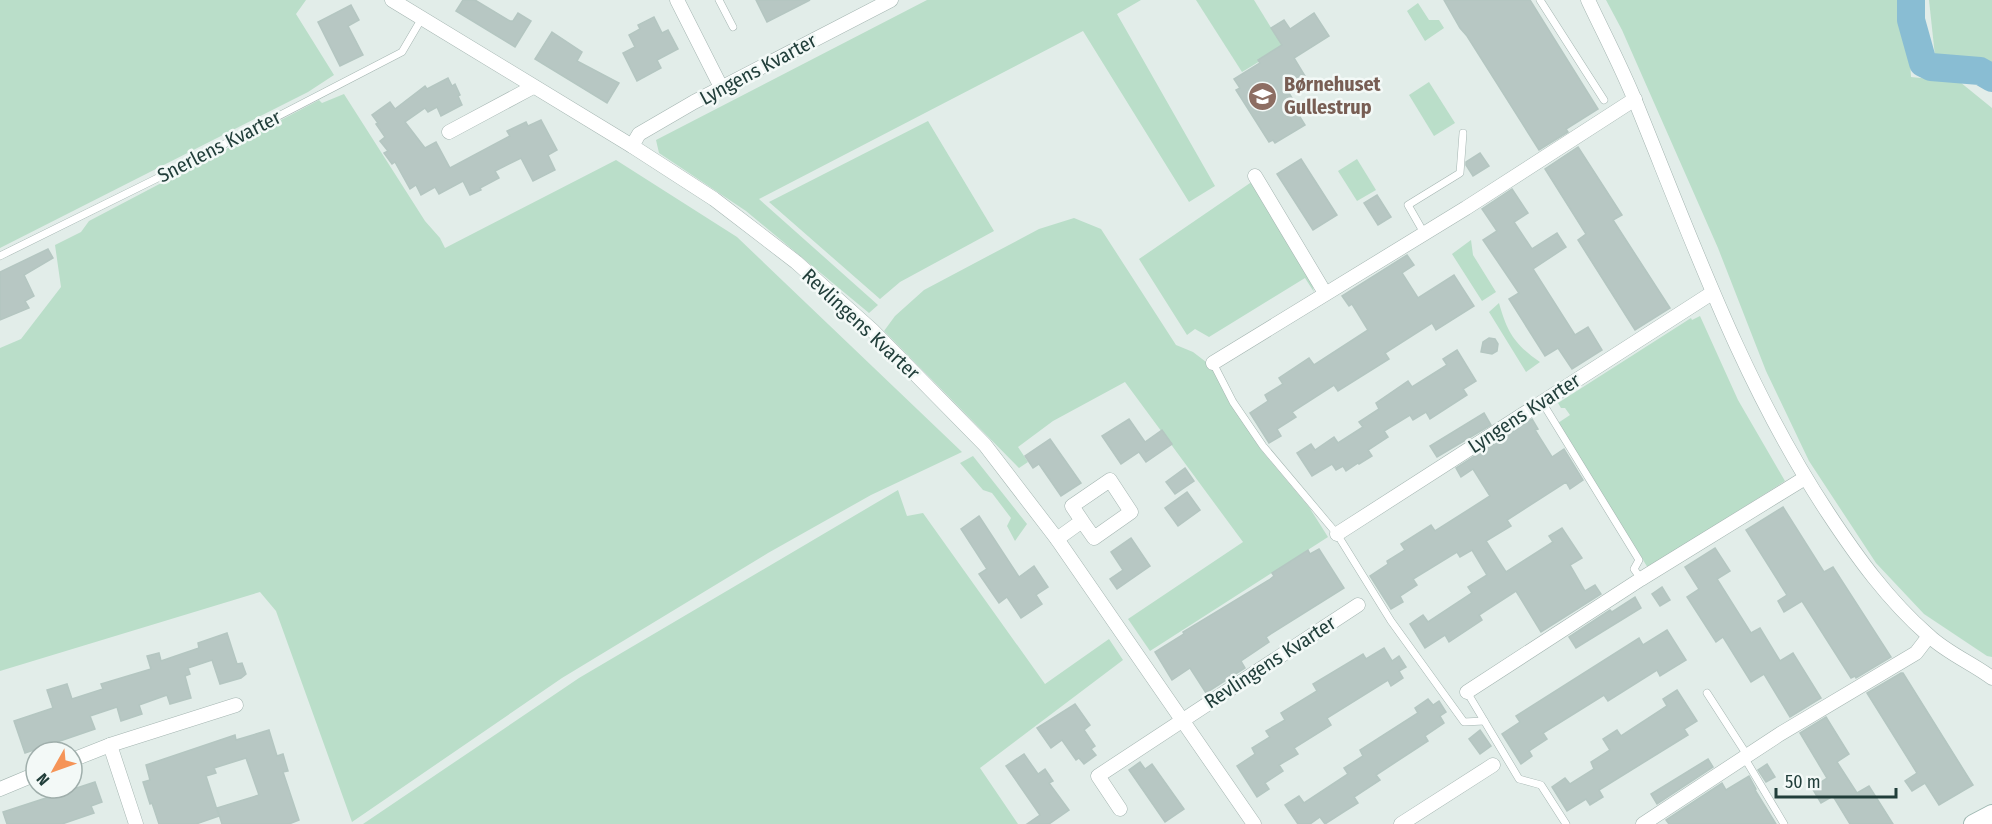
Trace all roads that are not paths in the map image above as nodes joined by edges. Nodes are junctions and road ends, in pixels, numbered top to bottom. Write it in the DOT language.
graph roads {
  1 [pos="392,0"];
  2 [pos="677,0"];
  3 [pos="720,0"];
  4 [pos="891,0"];
  5 [pos="1540,0"];
  6 [pos="1588,0"];
  7 [pos="422,18"];
  8 [pos="733,27"];
  9 [pos="533,87"];
  10 [pos="721,87"];
  11 [pos="1635,99"];
  12 [pos="1604,100"];
  13 [pos="449,132"];
  14 [pos="1463,133"];
  15 [pos="632,146"];
  16 [pos="1255,176"];
  17 [pos="1424,233"];
  18 [pos="0,256"];
  19 [pos="1325,293"];
  20 [pos="1712,293"];
  21 [pos="1213,363"];
  22 [pos="1542,402"];
  23 [pos="1805,478"];
  24 [pos="1082,521"];
  25 [pos="1337,534"];
  26 [pos="1057,538"];
  27 [pos="1641,579"];
  28 [pos="1358,605"];
  29 [pos="1929,636"];
  30 [pos="1992,678"];
  31 [pos="1467,692"];
  32 [pos="1707,693"];
  33 [pos="236,705"];
  34 [pos="1182,720"];
  35 [pos="1484,721"];
  36 [pos="110,745"];
  37 [pos="84,755"];
  38 [pos="1746,756"];
  39 [pos="1493,765"];
  40 [pos="24,779"];
  41 [pos="0,789"];
  42 [pos="1120,809"];
  43 [pos="1992,814"];
  44 [pos="136,824"];
  45 [pos="1254,824"];
  46 [pos="1401,824"];
  47 [pos="1566,824"];
  48 [pos="1642,824"];
  49 [pos="1784,824"];
  50 [pos="1973,824"];
  1 -- 7 [label="street"];
  2 -- 10 [label="street"];
  3 -- 8 [label="lane"];
  4 -- 10 [label="street, Lyngens Kvarter"];
  5 -- 12 [label="lane"];
  6 -- 11 [label="street"];
  7 -- 9 [label="street"];
  7 -- 18 [label="lane, Snerlens Kvarter"];
  9 -- 13 [label="street"];
  9 -- 15 [label="street"];
  10 -- 15 [label="street, Lyngens Kvarter"];
  11 -- 17 [label="street"];
  11 -- 20 [label="street"];
  14 -- 17 [label="lane"];
  15 -- 26 [label="street, Revlingens Kvarter"];
  16 -- 19 [label="street"];
  17 -- 19 [label="street"];
  19 -- 21 [label="street"];
  20 -- 22 [label="street, Lyngens Kvarter"];
  20 -- 23 [label="street"];
  21 -- 25 [label="lane"];
  22 -- 25 [label="street, Lyngens Kvarter"];
  22 -- 27 [label="lane"];
  23 -- 27 [label="street"];
  23 -- 29 [label="street"];
  24 -- 26 [label="street"];
  25 -- 35 [label="lane"];
  26 -- 34 [label="street, Revlingens Kvarter"];
  27 -- 31 [label="street"];
  28 -- 34 [label="street, Revlingens Kvarter"];
  29 -- 30 [label="street"];
  29 -- 38 [label="street"];
  31 -- 35 [label="lane"];
  32 -- 38 [label="lane"];
  33 -- 36 [label="street"];
  34 -- 42 [label="street, Revlingens Kvarter"];
  34 -- 45 [label="street, Revlingens Kvarter"];
  35 -- 47 [label="lane"];
  36 -- 37 [label="street"];
  36 -- 44 [label="street"];
  38 -- 48 [label="street"];
  38 -- 49 [label="lane"];
  39 -- 46 [label="street"];
  40 -- 41 [label="street"];
  43 -- 50 [label="street"];
}
